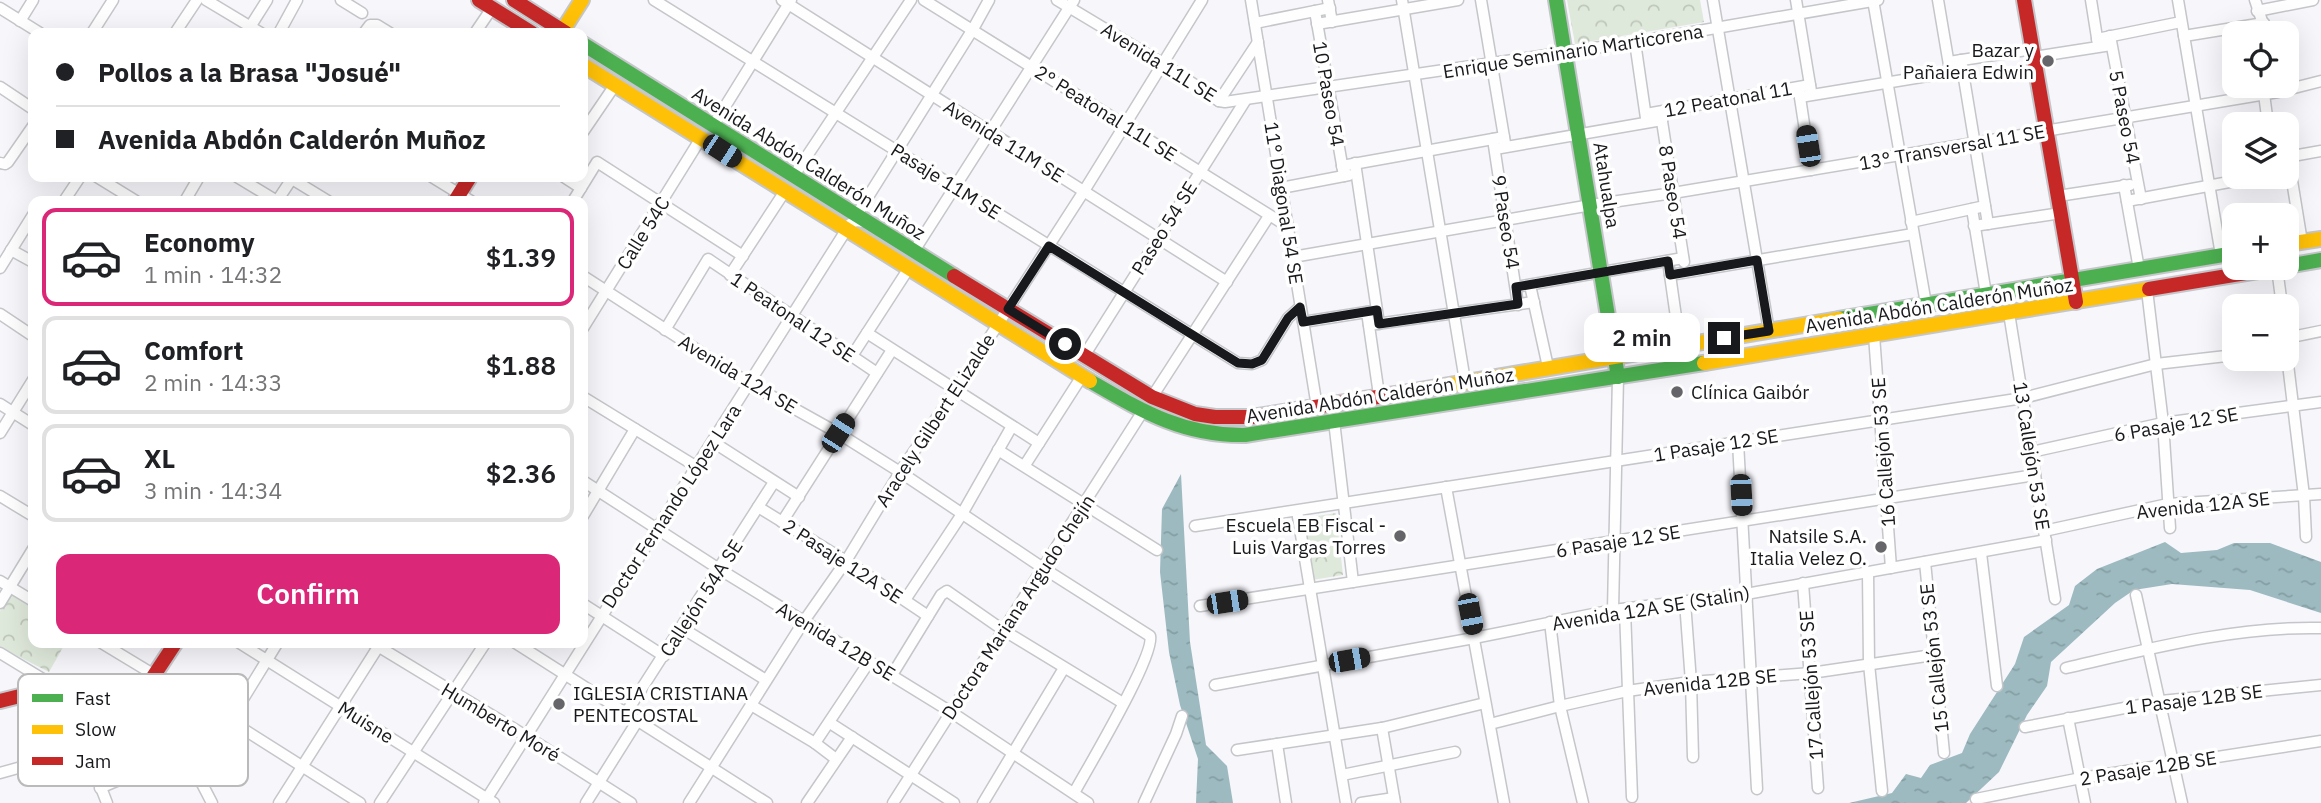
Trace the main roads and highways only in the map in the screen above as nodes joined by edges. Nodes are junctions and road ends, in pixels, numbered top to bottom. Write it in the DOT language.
graph roads {
  1 [pos="514,0"];
  2 [pos="582,0"];
  3 [pos="1556,0"];
  4 [pos="2024,0"];
  5 [pos="485,4"];
  6 [pos="524,28"];
  7 [pos="557,28"];
  8 [pos="565,28"];
  9 [pos="588,47"];
  10 [pos="588,68"];
  11 [pos="2321,239"];
  12 [pos="2299,242"];
  13 [pos="2222,255"];
  14 [pos="2321,260"];
  15 [pos="2299,264"];
  16 [pos="2222,277"];
  17 [pos="2072,280"];
  18 [pos="2076,302"];
  19 [pos="1615,356"];
  20 [pos="1618,377"];
  21 [pos="172,648"];
  22 [pos="156,674"];
  23 [pos="18,696"];
  24 [pos="0,701"];
  1 -- 7 [label="main road"];
  2 -- 8 [label="main road"];
  3 -- 19 [label="main road, Atahualpa"];
  4 -- 17 [label="main road"];
  5 -- 6 [label="main road"];
  9 -- 19 [label="main road, Avenida Abdón Calderón Muñoz"];
  10 -- 20 [label="main road, Avenida Abdón Calderón Muñoz"];
  11 -- 12 [label="main road"];
  13 -- 17 [label="main road, Avenida Abdón Calderón Muñoz"];
  14 -- 15 [label="main road"];
  16 -- 18 [label="main road, Avenida Abdón Calderón Muñoz"];
  17 -- 18 [label="main road"];
  17 -- 19 [label="main road, Avenida Abdón Calderón Muñoz"];
  18 -- 20 [label="main road, Avenida Abdón Calderón Muñoz"];
  19 -- 20 [label="main road, Atahualpa"];
  21 -- 22 [label="main road"];
  23 -- 24 [label="main road"];
}
